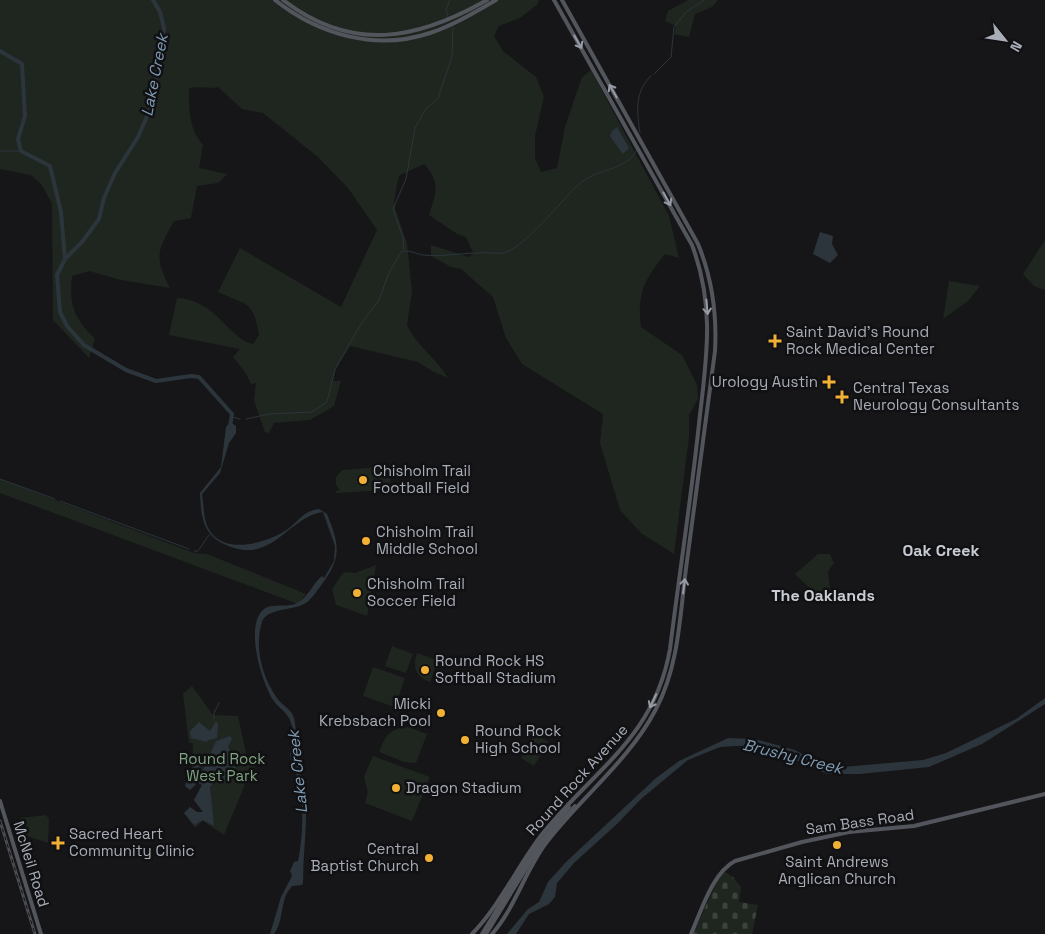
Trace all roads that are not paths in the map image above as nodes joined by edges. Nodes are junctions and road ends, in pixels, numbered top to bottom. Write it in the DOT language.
graph roads {
  1 [pos="275,0"];
  2 [pos="283,0"];
  3 [pos="487,0"];
  4 [pos="496,0"];
  5 [pos="554,0"];
  6 [pos="562,0"];
  7 [pos="620,114"];
  8 [pos="626,126"];
  9 [pos="645,149"];
  10 [pos="658,172"];
  11 [pos="704,388"];
  12 [pos="710,389"];
  13 [pos="700,416"];
  14 [pos="701,460"];
  15 [pos="694,473"];
  16 [pos="693,514"];
  17 [pos="682,559"];
  18 [pos="687,560"];
  19 [pos="675,609"];
  20 [pos="676,644"];
  21 [pos="670,649"];
  22 [pos="669,678"];
  23 [pos="582,793"];
  24 [pos="588,794"];
  25 [pos="1045,794"];
  26 [pos="0,801"];
  27 [pos="537,849"];
  28 [pos="528,853"];
  29 [pos="537,858"];
  30 [pos="518,870"];
  31 [pos="526,876"];
  32 [pos="512,888"];
  33 [pos="507,911"];
  34 [pos="41,934"];
  35 [pos="472,934"];
  36 [pos="482,934"];
  37 [pos="486,934"];
  38 [pos="492,934"];
  39 [pos="691,934"];
  1 -- 4 [label="main road"];
  2 -- 3 [label="main road"];
  5 -- 7 [label="main road, one-way"];
  9 -- 6 [label="main road, one-way"];
  7 -- 8 [label="main road"];
  7 -- 9 [label="main road"];
  8 -- 10 [label="main road"];
  8 -- 11 [label="main road, one-way"];
  9 -- 10 [label="main road"];
  10 -- 12 [label="main road"];
  11 -- 12 [label="main road"];
  11 -- 13 [label="main road"];
  12 -- 14 [label="main road"];
  13 -- 14 [label="main road"];
  13 -- 15 [label="main road"];
  14 -- 16 [label="main road"];
  15 -- 16 [label="main road"];
  15 -- 17 [label="main road"];
  16 -- 18 [label="main road"];
  17 -- 18 [label="main road"];
  17 -- 19 [label="main road"];
  20 -- 18 [label="main road, one-way"];
  19 -- 20 [label="main road"];
  19 -- 21 [label="main road"];
  20 -- 22 [label="main road"];
  21 -- 22 [label="main road"];
  21 -- 23 [label="main road, Round Rock Avenue, one-way"];
  22 -- 24 [label="main road, Round Rock Avenue"];
  23 -- 27 [label="main road"];
  23 -- 28 [label="main road, Round Rock Avenue"];
  24 -- 27 [label="main road"];
  24 -- 29 [label="main road, Round Rock Avenue"];
  25 -- 39 [label="main road, Sam Bass Road"];
  26 -- 34 [label="main road, McNeil Road"];
  27 -- 32 [label="main road, bridge"];
  28 -- 29 [label="main road"];
  28 -- 30 [label="main road, Round Rock Avenue"];
  29 -- 31 [label="main road, Round Rock Avenue"];
  30 -- 31 [label="main road"];
  30 -- 35 [label="main road, Round Rock Avenue"];
  31 -- 33 [label="main road, Round Rock Avenue"];
  32 -- 36 [label="main road"];
  32 -- 37 [label="main road"];
  33 -- 37 [label="main road"];
  33 -- 38 [label="main road, Round Rock Avenue"];
}
